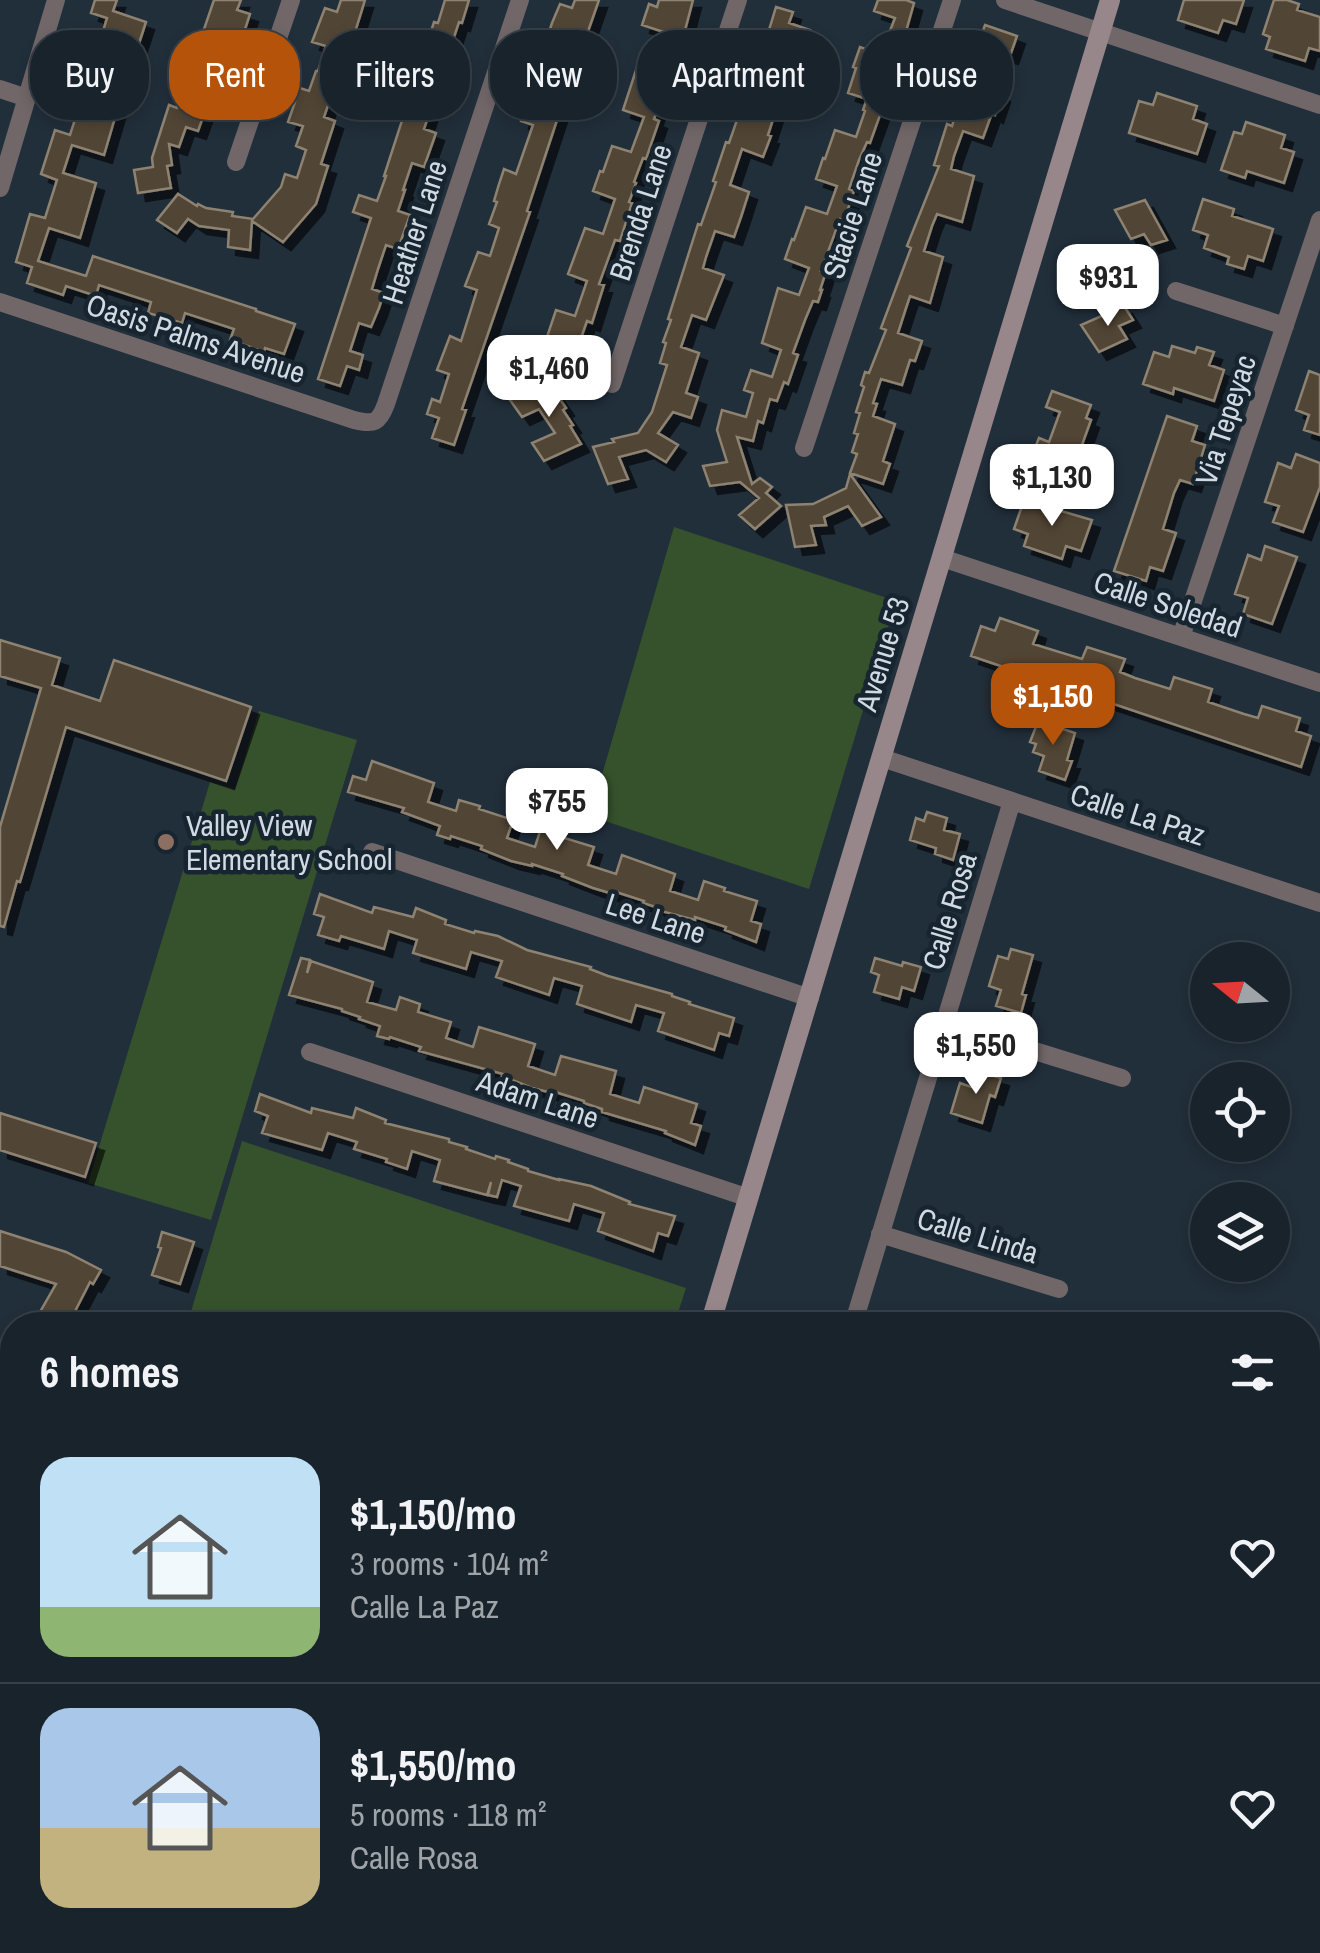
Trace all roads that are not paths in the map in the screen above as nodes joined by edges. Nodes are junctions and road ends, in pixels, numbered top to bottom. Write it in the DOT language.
graph roads {
  1 [pos="56,0"];
  2 [pos="291,0"];
  3 [pos="520,0"];
  4 [pos="738,0"];
  5 [pos="952,0"];
  6 [pos="1005,0"];
  7 [pos="1110,0"];
  8 [pos="1100,32"];
  9 [pos="0,89"];
  10 [pos="26,98"];
  11 [pos="1320,105"];
  12 [pos="236,162"];
  13 [pos="0,188"];
  14 [pos="1320,220"];
  15 [pos="1176,292"];
  16 [pos="0,302"];
  17 [pos="1284,326"];
  18 [pos="612,384"];
  19 [pos="375,422"];
  20 [pos="804,448"];
  21 [pos="942,558"];
  22 [pos="1181,637"];
  23 [pos="1320,683"];
  24 [pos="882,758"];
  25 [pos="1012,800"];
  26 [pos="372,852"];
  27 [pos="1320,903"];
  28 [pos="810,998"];
  29 [pos="944,1022"];
  30 [pos="310,1052"];
  31 [pos="1122,1078"];
  32 [pos="748,1198"];
  33 [pos="880,1234"];
  34 [pos="1059,1289"];
  35 [pos="714,1312"];
  36 [pos="857,1312"];
  1 -- 10 [label="street"];
  2 -- 12 [label="street"];
  3 -- 19 [label="street, Heather Lane"];
  4 -- 18 [label="street, Brenda Lane"];
  5 -- 20 [label="street, Stacie Lane"];
  6 -- 8 [label="street"];
  7 -- 8 [label="street, Avenue 53"];
  8 -- 11 [label="street"];
  8 -- 21 [label="street, Avenue 53"];
  9 -- 10 [label="street"];
  10 -- 13 [label="street"];
  14 -- 17 [label="street, Via Tepeyac"];
  15 -- 17 [label="street"];
  16 -- 19 [label="street, Oasis Palms Avenue"];
  17 -- 22 [label="street, Via Tepeyac"];
  21 -- 22 [label="street, Calle Soledad"];
  21 -- 24 [label="street, Avenue 53"];
  22 -- 23 [label="street, Calle Soledad"];
  24 -- 25 [label="street, Calle La Paz"];
  24 -- 28 [label="street, Avenue 53"];
  25 -- 27 [label="street, Calle La Paz"];
  25 -- 29 [label="street, Calle Rosa"];
  26 -- 28 [label="street, Lee Lane"];
  28 -- 32 [label="street, Avenue 53"];
  29 -- 31 [label="street"];
  29 -- 33 [label="street, Calle Rosa"];
  30 -- 32 [label="street, Adam Lane"];
  32 -- 35 [label="street, Avenue 53"];
  33 -- 34 [label="street, Calle Linda"];
  33 -- 36 [label="street, Calle Rosa"];
}
